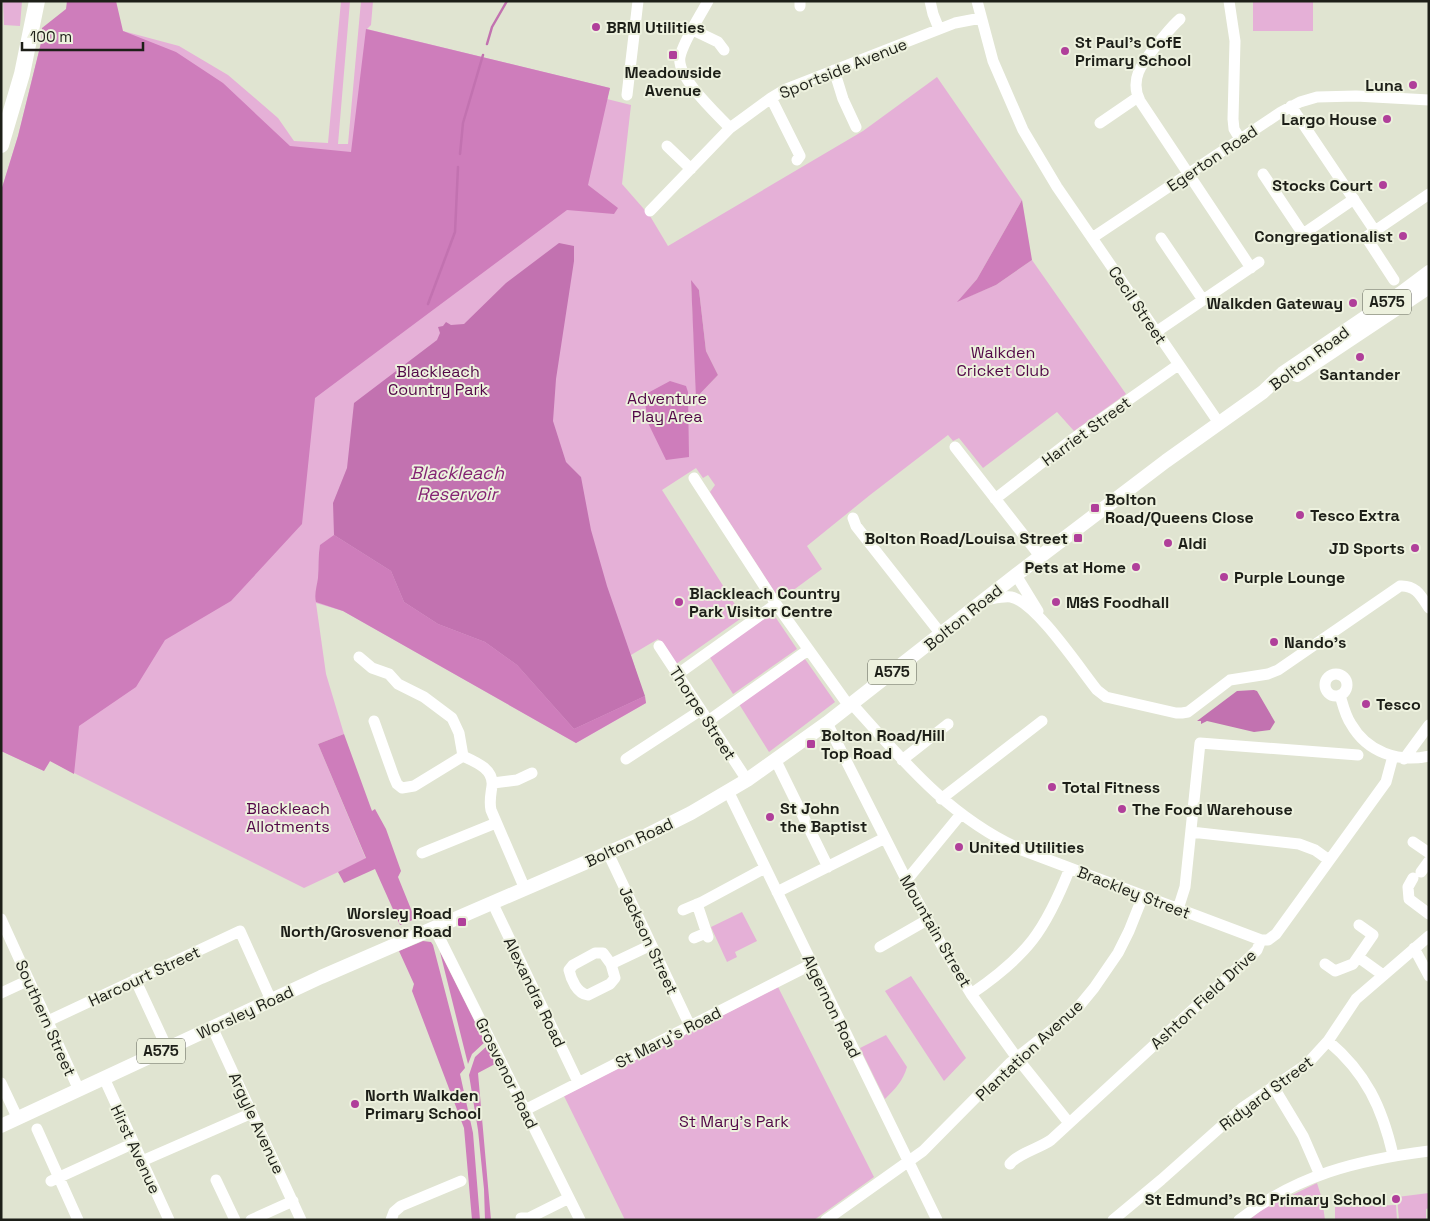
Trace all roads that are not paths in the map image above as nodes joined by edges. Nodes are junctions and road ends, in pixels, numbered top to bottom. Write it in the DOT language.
graph roads {
  1 [pos="27,1"];
  2 [pos="37,1"];
  3 [pos="638,1"];
  4 [pos="708,1"];
  5 [pos="930,1"];
  6 [pos="977,1"];
  7 [pos="1229,1"];
  8 [pos="980,18"];
  9 [pos="1180,19"];
  10 [pos="939,29"];
  11 [pos="693,30"];
  12 [pos="724,50"];
  13 [pos="834,70"];
  14 [pos="627,95"];
  15 [pos="1138,97"];
  16 [pos="771,98"];
  17 [pos="1429,100"];
  18 [pos="1291,106"];
  19 [pos="1,115"];
  20 [pos="1106,123"];
  21 [pos="856,127"];
  22 [pos="730,128"];
  23 [pos="1240,139"];
  24 [pos="1,145"];
  25 [pos="667,146"];
  26 [pos="796,160"];
  27 [pos="691,169"];
  28 [pos="1189,174"];
  29 [pos="1263,174"];
  30 [pos="1429,194"];
  31 [pos="647,197"];
  32 [pos="1354,199"];
  33 [pos="1370,234"];
  34 [pos="1092,238"];
  35 [pos="1161,238"];
  36 [pos="1429,272"];
  37 [pos="1394,280"];
  38 [pos="1429,287"];
  39 [pos="1203,300"];
  40 [pos="1156,332"];
  41 [pos="1178,365"];
  42 [pos="1263,392"];
  43 [pos="1219,423"];
  44 [pos="955,447"];
  45 [pos="694,478"];
  46 [pos="995,499"];
  47 [pos="853,518"];
  48 [pos="1040,556"];
  49 [pos="1013,577"];
  50 [pos="984,600"];
  51 [pos="776,604"];
  52 [pos="1429,608"];
  53 [pos="1033,610"];
  54 [pos="1046,626"];
  55 [pos="941,634"];
  56 [pos="660,646"];
  57 [pos="808,650"];
  58 [pos="359,657"];
  59 [pos="678,674"];
  60 [pos="1340,695"];
  61 [pos="850,705"];
  62 [pos="701,710"];
  63 [pos="1028,717"];
  64 [pos="708,720"];
  65 [pos="374,721"];
  66 [pos="827,723"];
  67 [pos="1429,725"];
  68 [pos="941,727"];
  69 [pos="1352,752"];
  70 [pos="463,756"];
  71 [pos="1429,756"];
  72 [pos="1399,757"];
  73 [pos="626,759"];
  74 [pos="902,760"];
  75 [pos="776,761"];
  76 [pos="533,771"];
  77 [pos="747,780"];
  78 [pos="492,783"];
  79 [pos="728,791"];
  80 [pos="942,799"];
  81 [pos="961,814"];
  82 [pos="496,822"];
  83 [pos="1191,832"];
  84 [pos="886,838"];
  85 [pos="1414,842"];
  86 [pos="608,853"];
  87 [pos="1429,853"];
  88 [pos="422,854"];
  89 [pos="1329,860"];
  90 [pos="1429,861"];
  91 [pos="828,867"];
  92 [pos="765,868"];
  93 [pos="1070,868"];
  94 [pos="906,880"];
  95 [pos="525,889"];
  96 [pos="777,892"];
  97 [pos="1143,896"];
  98 [pos="492,902"];
  99 [pos="697,904"];
  100 [pos="1178,909"];
  101 [pos="683,910"];
  102 [pos="1429,914"];
  103 [pos="1,919"];
  104 [pos="927,920"];
  105 [pos="1359,925"];
  106 [pos="430,928"];
  107 [pos="1429,936"];
  108 [pos="694,938"];
  109 [pos="1261,940"];
  110 [pos="651,944"];
  111 [pos="880,947"];
  112 [pos="1414,948"];
  113 [pos="1358,957"];
  114 [pos="611,964"];
  115 [pos="812,964"];
  116 [pos="1325,964"];
  117 [pos="1383,975"];
  118 [pos="1429,976"];
  119 [pos="135,979"];
  120 [pos="29,980"];
  121 [pos="1,994"];
  122 [pos="972,994"];
  123 [pos="271,1000"];
  124 [pos="48,1021"];
  125 [pos="690,1026"];
  126 [pos="212,1027"];
  127 [pos="1328,1041"];
  128 [pos="167,1048"];
  129 [pos="1017,1058"];
  130 [pos="104,1078"];
  131 [pos="578,1082"];
  132 [pos="1,1083"];
  133 [pos="1274,1086"];
  134 [pos="79,1090"];
  135 [pos="525,1110"];
  136 [pos="252,1113"];
  137 [pos="18,1119"];
  138 [pos="1070,1123"];
  139 [pos="1,1126"];
  140 [pos="37,1129"];
  141 [pos="134,1143"];
  142 [pos="1429,1150"];
  143 [pos="1393,1155"];
  144 [pos="142,1161"];
  145 [pos="908,1162"];
  146 [pos="1010,1164"];
  147 [pos="1320,1174"];
  148 [pos="55,1179"];
  149 [pos="216,1180"];
  150 [pos="457,1185"];
  151 [pos="569,1198"];
  152 [pos="293,1201"];
  153 [pos="521,1218"];
  154 [pos="78,1220"];
  155 [pos="169,1220"];
  156 [pos="235,1220"];
  157 [pos="251,1220"];
  158 [pos="301,1220"];
  159 [pos="391,1220"];
  160 [pos="580,1220"];
  161 [pos="826,1220"];
  162 [pos="937,1220"];
  163 [pos="1113,1220"];
  164 [pos="1238,1220"];
  1 -- 19 [label="highway"];
  2 -- 24 [label="highway"];
  3 -- 14 [label="street"];
  4 -- 11 [label="street"];
  5 -- 10 [label="street"];
  6 -- 8 [label="street, Cecil Street"];
  7 -- 23 [label="street"];
  8 -- 10 [label="street, Sportside Avenue"];
  8 -- 34 [label="street, Cecil Street"];
  9 -- 15 [label="street"];
  10 -- 13 [label="street, Sportside Avenue"];
  11 -- 12 [label="street"];
  11 -- 22 [label="street"];
  13 -- 16 [label="street, Sportside Avenue"];
  13 -- 21 [label="street"];
  15 -- 20 [label="street"];
  15 -- 28 [label="street"];
  16 -- 22 [label="street, Sportside Avenue"];
  16 -- 26 [label="street"];
  17 -- 18 [label="street, Egerton Road"];
  18 -- 23 [label="street, Egerton Road"];
  18 -- 32 [label="street"];
  22 -- 27 [label="street, Sportside Avenue"];
  23 -- 28 [label="street, Egerton Road"];
  25 -- 27 [label="street"];
  27 -- 31 [label="street, Sportside Avenue"];
  28 -- 34 [label="street, Egerton Road"];
  28 -- 39 [label="street"];
  29 -- 32 [label="street"];
  30 -- 33 [label="street"];
  32 -- 33 [label="street"];
  33 -- 37 [label="street"];
  34 -- 40 [label="street, Cecil Street"];
  35 -- 39 [label="street"];
  36 -- 42 [label="main road, Bolton Road / A575"];
  38 -- 42 [label="main road, Bolton Road / A575"];
  39 -- 40 [label="street"];
  40 -- 41 [label="street, Cecil Street"];
  41 -- 43 [label="street, Cecil Street"];
  41 -- 46 [label="street, Harriet Street"];
  42 -- 43 [label="main road, Bolton Road / A575"];
  43 -- 48 [label="main road, Bolton Road / A575"];
  44 -- 46 [label="street"];
  45 -- 51 [label="street, Brackley Street"];
  46 -- 48 [label="street"];
  47 -- 55 [label="street"];
  48 -- 49 [label="main road, Bolton Road / A575"];
  49 -- 50 [label="main road, Bolton Road / A575"];
  49 -- 53 [label="street"];
  49 -- 54 [label="street"];
  50 -- 53 [label="street"];
  50 -- 55 [label="main road, Bolton Road / A575"];
  51 -- 57 [label="street, Brackley Street"];
  51 -- 59 [label="street"];
  52 -- 54 [label="street"];
  53 -- 54 [label="street"];
  55 -- 61 [label="main road, Bolton Road / A575"];
  56 -- 59 [label="street, Thorpe Street"];
  57 -- 61 [label="street, Brackley Street"];
  57 -- 64 [label="street"];
  58 -- 70 [label="street"];
  59 -- 62 [label="street, Thorpe Street"];
  60 -- 72 [label="street"];
  61 -- 66 [label="main road, Bolton Road / A575"];
  61 -- 74 [label="street, Brackley Street"];
  62 -- 64 [label="street, Thorpe Street"];
  62 -- 73 [label="street"];
  63 -- 80 [label="street"];
  64 -- 77 [label="street, Thorpe Street"];
  65 -- 70 [label="street"];
  66 -- 75 [label="main road, Bolton Road / A575"];
  66 -- 84 [label="street, Mountain Street"];
  67 -- 72 [label="street, Ashton Field Drive"];
  68 -- 74 [label="street"];
  69 -- 83 [label="street"];
  70 -- 78 [label="street"];
  71 -- 72 [label="street"];
  72 -- 89 [label="street, Ashton Field Drive"];
  74 -- 80 [label="street, Brackley Street"];
  75 -- 77 [label="main road, Bolton Road / A575"];
  75 -- 91 [label="street"];
  76 -- 78 [label="street"];
  77 -- 79 [label="main road, Bolton Road / A575"];
  78 -- 82 [label="street"];
  79 -- 86 [label="main road, Bolton Road / A575"];
  79 -- 92 [label="street, Algernon Road"];
  80 -- 81 [label="street, Brackley Street"];
  81 -- 93 [label="street, Brackley Street"];
  81 -- 94 [label="street"];
  82 -- 88 [label="street"];
  82 -- 95 [label="street"];
  83 -- 89 [label="street"];
  83 -- 100 [label="street"];
  84 -- 91 [label="street"];
  84 -- 94 [label="street, Mountain Street"];
  85 -- 87 [label="street"];
  86 -- 95 [label="main road, Bolton Road / A575"];
  86 -- 110 [label="street, Jackson Street"];
  89 -- 109 [label="street, Ashton Field Drive"];
  90 -- 102 [label="street"];
  91 -- 96 [label="street"];
  92 -- 96 [label="street, Algernon Road"];
  92 -- 99 [label="street"];
  93 -- 97 [label="street, Brackley Street"];
  93 -- 122 [label="street"];
  94 -- 104 [label="street, Mountain Street"];
  95 -- 98 [label="main road, Bolton Road / A575"];
  96 -- 115 [label="street, Algernon Road"];
  97 -- 100 [label="street, Brackley Street"];
  97 -- 129 [label="street, Plantation Avenue"];
  98 -- 106 [label="main road, Worsley Road / A575"];
  98 -- 131 [label="street, Alexandra Road"];
  99 -- 101 [label="street"];
  99 -- 108 [label="street"];
  100 -- 109 [label="street, Brackley Street"];
  103 -- 120 [label="street, Southern Street"];
  104 -- 111 [label="street"];
  104 -- 122 [label="street, Mountain Street"];
  105 -- 113 [label="street"];
  106 -- 123 [label="main road, Worsley Road / A575"];
  106 -- 135 [label="street, Grosvenor Road"];
  107 -- 112 [label="street, Ridyard Street"];
  109 -- 138 [label="street, Ashton Field Drive"];
  110 -- 114 [label="street"];
  110 -- 125 [label="street, Jackson Street"];
  112 -- 117 [label="street, Ridyard Street"];
  112 -- 118 [label="street"];
  113 -- 116 [label="street"];
  113 -- 117 [label="street"];
  115 -- 125 [label="street, St Mary's Road"];
  115 -- 145 [label="street, Algernon Road"];
  117 -- 127 [label="street, Ridyard Street"];
  119 -- 123 [label="street, Harcourt Street"];
  119 -- 124 [label="street, Harcourt Street"];
  119 -- 128 [label="street"];
  120 -- 121 [label="street"];
  120 -- 124 [label="street, Southern Street"];
  122 -- 129 [label="street, Mountain Street"];
  123 -- 126 [label="main road, Worsley Road / A575"];
  124 -- 134 [label="street, Southern Street"];
  125 -- 131 [label="street, St Mary's Road"];
  126 -- 128 [label="main road, Worsley Road / A575"];
  126 -- 136 [label="street, Argyle Avenue"];
  127 -- 133 [label="street, Ridyard Street"];
  127 -- 143 [label="street"];
  128 -- 130 [label="main road, Worsley Road / A575"];
  129 -- 138 [label="street, Mountain Street"];
  129 -- 145 [label="street, Plantation Avenue"];
  130 -- 134 [label="main road, Worsley Road / A575"];
  130 -- 141 [label="street, Hirst Avenue"];
  131 -- 135 [label="street, St Mary's Road"];
  132 -- 137 [label="street"];
  133 -- 147 [label="street"];
  133 -- 163 [label="street, Ridyard Street"];
  134 -- 137 [label="main road, Worsley Road / A575"];
  135 -- 151 [label="street, Grosvenor Road"];
  136 -- 144 [label="street"];
  136 -- 152 [label="street, Argyle Avenue"];
  137 -- 139 [label="main road, Worsley Road / A575"];
  138 -- 146 [label="street, Ashton Field Drive"];
  140 -- 148 [label="street"];
  141 -- 144 [label="street, Hirst Avenue"];
  141 -- 148 [label="street"];
  142 -- 143 [label="street"];
  143 -- 147 [label="street"];
  144 -- 155 [label="street, Hirst Avenue"];
  145 -- 161 [label="street, Plantation Avenue"];
  145 -- 162 [label="street, Algernon Road"];
  147 -- 164 [label="street"];
  148 -- 154 [label="street"];
  149 -- 156 [label="street"];
  150 -- 159 [label="street"];
  151 -- 153 [label="street"];
  151 -- 160 [label="street, Grosvenor Road"];
  152 -- 157 [label="street"];
  152 -- 158 [label="street, Argyle Avenue"];
}
